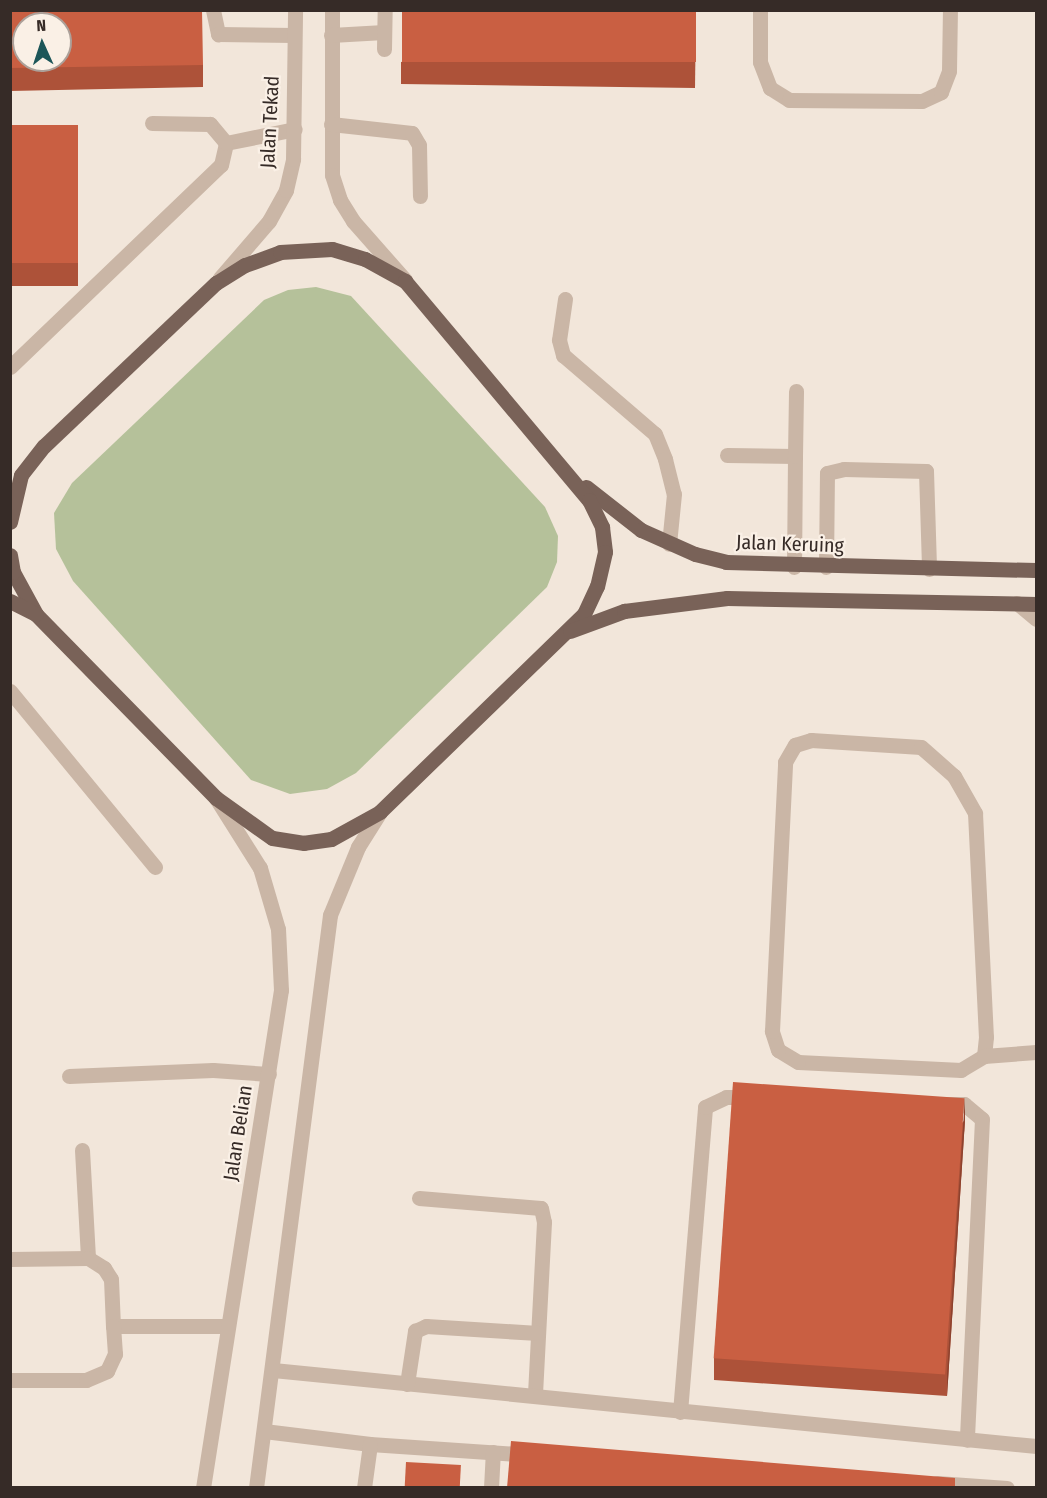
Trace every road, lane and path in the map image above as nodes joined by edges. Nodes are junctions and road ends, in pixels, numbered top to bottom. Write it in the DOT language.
graph roads {
  1 [pos="213,10"];
  2 [pos="295,10"];
  3 [pos="332,10"];
  4 [pos="385,10"];
  5 [pos="760,10"];
  6 [pos="950,10"];
  7 [pos="384,32"];
  8 [pos="294,35"];
  9 [pos="331,35"];
  10 [pos="384,49"];
  11 [pos="152,123"];
  12 [pos="331,124"];
  13 [pos="295,129"];
  14 [pos="226,143"];
  15 [pos="420,196"];
  16 [pos="405,281"];
  17 [pos="216,283"];
  18 [pos="565,299"];
  19 [pos="10,367"];
  20 [pos="796,392"];
  21 [pos="44,446"];
  22 [pos="727,456"];
  23 [pos="795,456"];
  24 [pos="10,470"];
  25 [pos="568,472"];
  26 [pos="10,522"];
  27 [pos="669,544"];
  28 [pos="10,555"];
  29 [pos="794,567"];
  30 [pos="826,567"];
  31 [pos="929,569"];
  32 [pos="1036,570"];
  33 [pos="10,600"];
  34 [pos="1017,603"];
  35 [pos="1036,604"];
  36 [pos="36,614"];
  37 [pos="1036,619"];
  38 [pos="564,634"];
  39 [pos="10,691"];
  40 [pos="216,798"];
  41 [pos="380,812"];
  42 [pos="155,867"];
  43 [pos="1036,1052"];
  44 [pos="984,1056"];
  45 [pos="269,1074"];
  46 [pos="69,1076"];
  47 [pos="774,1098"];
  48 [pos="928,1103"];
  49 [pos="82,1150"];
  50 [pos="419,1198"];
  51 [pos="88,1258"];
  52 [pos="10,1259"];
  53 [pos="113,1326"];
  54 [pos="228,1326"];
  55 [pos="538,1333"];
  56 [pos="273,1370"];
  57 [pos="10,1380"];
  58 [pos="406,1384"];
  59 [pos="535,1395"];
  60 [pos="680,1412"];
  61 [pos="264,1431"];
  62 [pos="967,1440"];
  63 [pos="370,1444"];
  64 [pos="1036,1446"];
  65 [pos="493,1452"];
  66 [pos="541,1455"];
  67 [pos="923,1482"];
  68 [pos="203,1488"];
  69 [pos="256,1488"];
  70 [pos="364,1488"];
  71 [pos="491,1488"];
  72 [pos="1006,1488"];
  1 -- 8 [label="street"];
  2 -- 8 [label="street, Jalan Tekad"];
  3 -- 9 [label="street"];
  4 -- 7 [label="street"];
  5 -- 6 [label="street"];
  7 -- 9 [label="street"];
  7 -- 10 [label="street"];
  8 -- 13 [label="street, Jalan Tekad"];
  9 -- 12 [label="street"];
  11 -- 14 [label="street"];
  12 -- 15 [label="street"];
  12 -- 16 [label="street"];
  13 -- 14 [label="street"];
  13 -- 17 [label="street, Jalan Tekad"];
  14 -- 19 [label="street"];
  16 -- 17 [label="main road"];
  16 -- 25 [label="main road"];
  17 -- 21 [label="main road"];
  18 -- 27 [label="street"];
  20 -- 23 [label="street"];
  21 -- 24 [label="main road"];
  21 -- 26 [label="main road"];
  22 -- 23 [label="street"];
  23 -- 29 [label="street"];
  25 -- 27 [label="main road, Jalan Keruing"];
  25 -- 38 [label="main road"];
  27 -- 29 [label="main road, Jalan Keruing"];
  28 -- 36 [label="main road"];
  29 -- 30 [label="main road, Jalan Keruing"];
  30 -- 31 [label="main road, Jalan Keruing"];
  30 -- 31 [label="street"];
  31 -- 32 [label="main road, Jalan Keruing"];
  33 -- 36 [label="main road"];
  34 -- 35 [label="main road"];
  34 -- 37 [label="street"];
  34 -- 38 [label="main road"];
  36 -- 40 [label="main road"];
  38 -- 41 [label="main road"];
  39 -- 42 [label="street"];
  40 -- 41 [label="main road"];
  40 -- 45 [label="street, Jalan Belian"];
  41 -- 56 [label="street"];
  43 -- 44 [label="street"];
  44 -- 44 [label="street"];
  45 -- 46 [label="street"];
  45 -- 54 [label="street, Jalan Belian"];
  47 -- 60 [label="street"];
  48 -- 62 [label="street"];
  49 -- 51 [label="street"];
  50 -- 55 [label="street"];
  51 -- 52 [label="street"];
  51 -- 53 [label="street"];
  53 -- 54 [label="street"];
  53 -- 57 [label="street"];
  54 -- 68 [label="street, Jalan Belian"];
  55 -- 58 [label="street"];
  55 -- 59 [label="street"];
  56 -- 58 [label="street"];
  56 -- 61 [label="street"];
  58 -- 59 [label="street"];
  59 -- 60 [label="street"];
  60 -- 62 [label="street"];
  61 -- 63 [label="street"];
  61 -- 69 [label="street"];
  62 -- 64 [label="street"];
  63 -- 65 [label="street"];
  63 -- 70 [label="street"];
  65 -- 66 [label="street"];
  65 -- 71 [label="street"];
  67 -- 72 [label="street"];
}
